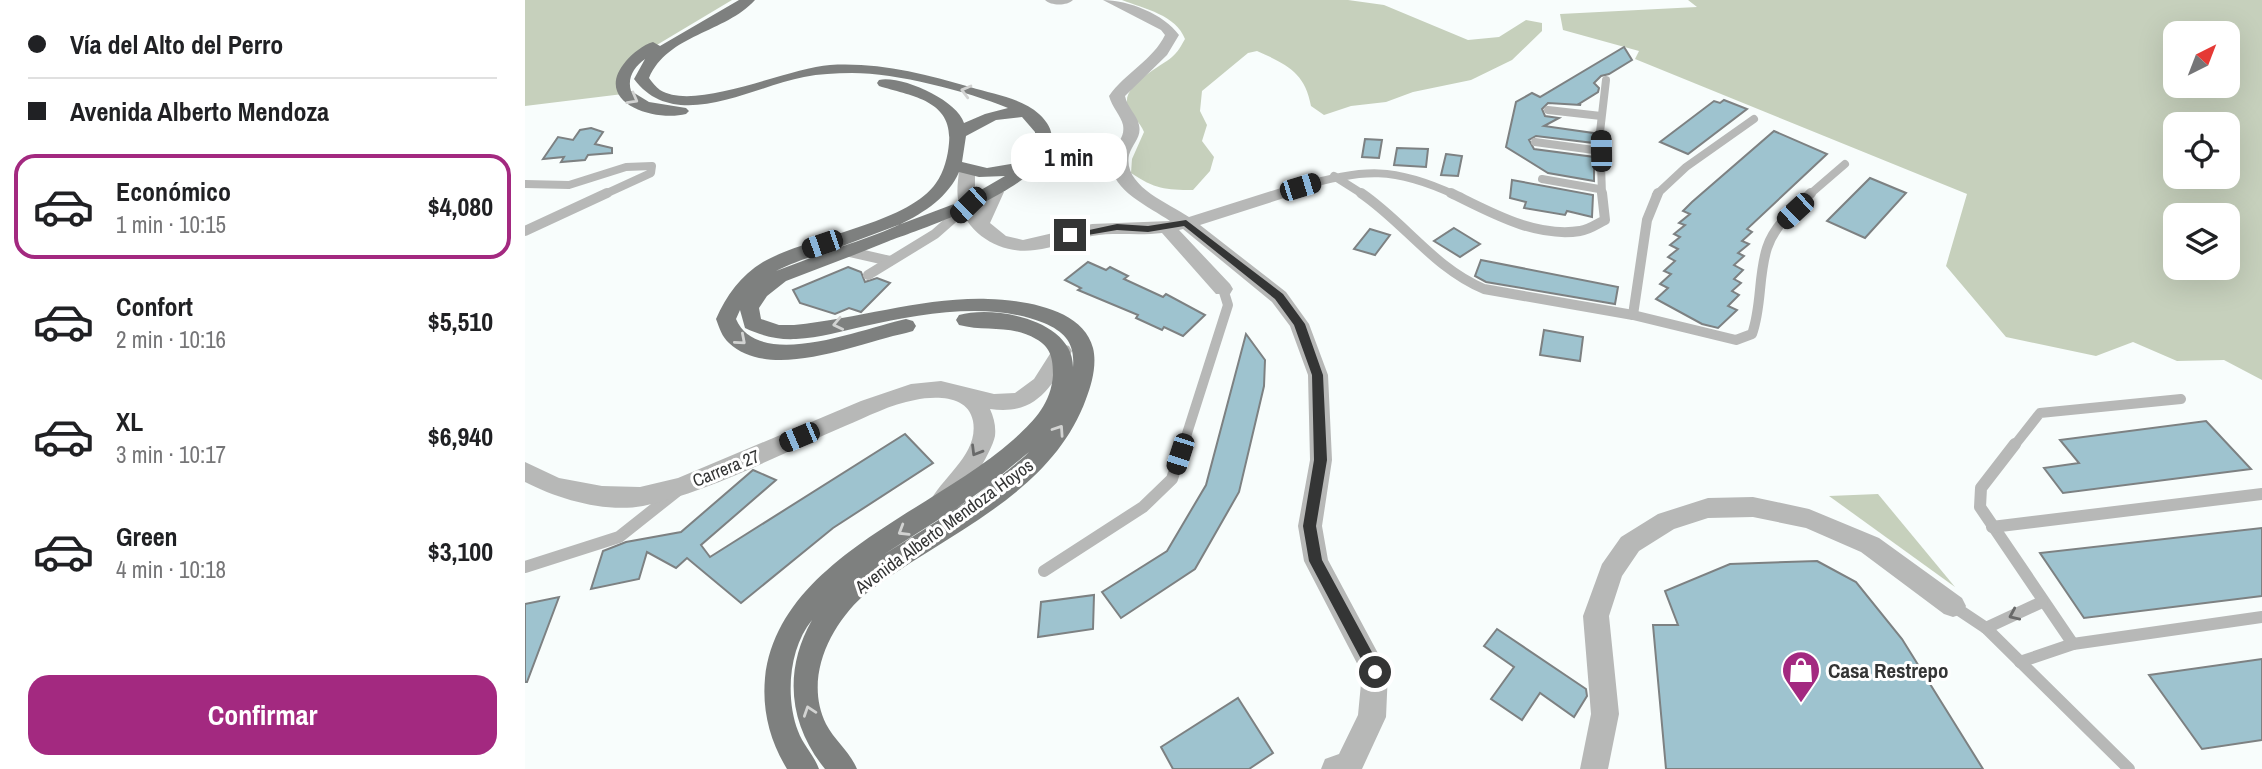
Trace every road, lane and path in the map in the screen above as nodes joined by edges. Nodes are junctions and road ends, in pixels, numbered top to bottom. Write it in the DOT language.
graph roads {
  1 [pos="732,0"];
  2 [pos="748,0"];
  3 [pos="1052,0"];
  4 [pos="1066,0"];
  5 [pos="1110,0"];
  6 [pos="1606,80"];
  7 [pos="1548,110"];
  8 [pos="1031,112"];
  9 [pos="1601,116"];
  10 [pos="1754,119"];
  11 [pos="959,132"];
  12 [pos="1535,142"];
  13 [pos="1601,151"];
  14 [pos="1030,164"];
  15 [pos="1845,164"];
  16 [pos="960,168"];
  17 [pos="1334,176"];
  18 [pos="1542,179"];
  19 [pos="525,184"];
  20 [pos="1300,187"];
  21 [pos="1599,189"];
  22 [pos="995,192"];
  23 [pos="968,205"];
  24 [pos="981,223"];
  25 [pos="1186,223"];
  26 [pos="1165,227"];
  27 [pos="525,232"];
  28 [pos="846,251"];
  29 [pos="890,261"];
  30 [pos="868,275"];
  31 [pos="1223,289"];
  32 [pos="1633,315"];
  33 [pos="1062,351"];
  34 [pos="962,394"];
  35 [pos="2181,399"];
  36 [pos="525,471"];
  37 [pos="681,486"];
  38 [pos="2262,494"];
  39 [pos="935,512"];
  40 [pos="1992,527"];
  41 [pos="525,567"];
  42 [pos="1044,570"];
  43 [pos="2042,602"];
  44 [pos="1953,606"];
  45 [pos="2262,617"];
  46 [pos="1986,628"];
  47 [pos="2073,644"];
  48 [pos="2020,662"];
  49 [pos="805,769"];
  50 [pos="843,769"];
  51 [pos="1335,769"];
  52 [pos="1594,769"];
  53 [pos="2129,769"];
  1 -- 11 [label="main road, one-way"];
  8 -- 2 [label="main road, one-way"];
  3 -- 4 [label="street"];
  5 -- 25 [label="street"];
  6 -- 9 [label="lane"];
  7 -- 9 [label="lane"];
  8 -- 11 [label="main road"];
  8 -- 14 [label="main road, Avenida Alberto Mendoza Hoyos"];
  9 -- 13 [label="lane"];
  10 -- 32 [label="lane"];
  11 -- 16 [label="main road"];
  12 -- 13 [label="lane"];
  13 -- 21 [label="lane"];
  14 -- 16 [label="main road"];
  14 -- 22 [label="main road, Avenida Alberto Mendoza Hoyos"];
  15 -- 32 [label="lane"];
  16 -- 23 [label="street"];
  16 -- 33 [label="main road, one-way"];
  17 -- 20 [label="lane"];
  17 -- 21 [label="lane"];
  17 -- 32 [label="lane"];
  18 -- 21 [label="lane"];
  19 -- 27 [label="lane"];
  20 -- 25 [label="street"];
  22 -- 23 [label="main road, Avenida Alberto Mendoza Hoyos"];
  22 -- 24 [label="street"];
  23 -- 24 [label="street"];
  23 -- 28 [label="main road, Avenida Alberto Mendoza Hoyos"];
  23 -- 29 [label="lane"];
  24 -- 26 [label="street"];
  25 -- 26 [label="street"];
  25 -- 51 [label="street"];
  26 -- 31 [label="street"];
  28 -- 29 [label="lane"];
  50 -- 28 [label="main road, Avenida Alberto Mendoza Hoyos, one-way"];
  29 -- 30 [label="lane"];
  31 -- 42 [label="lane"];
  33 -- 34 [label="street, Carrera 27"];
  33 -- 39 [label="main road, Avenida Alberto Mendoza Hoyos"];
  34 -- 37 [label="street, Carrera 27"];
  34 -- 39 [label="street, one-way"];
  35 -- 40 [label="lane"];
  36 -- 37 [label="street, Carrera 27"];
  37 -- 41 [label="lane"];
  38 -- 40 [label="lane"];
  39 -- 49 [label="main road, Avenida Alberto Mendoza Hoyos, one-way"];
  40 -- 43 [label="lane"];
  43 -- 46 [label="lane, one-way"];
  43 -- 47 [label="lane"];
  44 -- 46 [label="lane"];
  44 -- 52 [label="street"];
  45 -- 47 [label="lane"];
  46 -- 48 [label="lane"];
  47 -- 48 [label="lane"];
  48 -- 53 [label="lane"];
}
